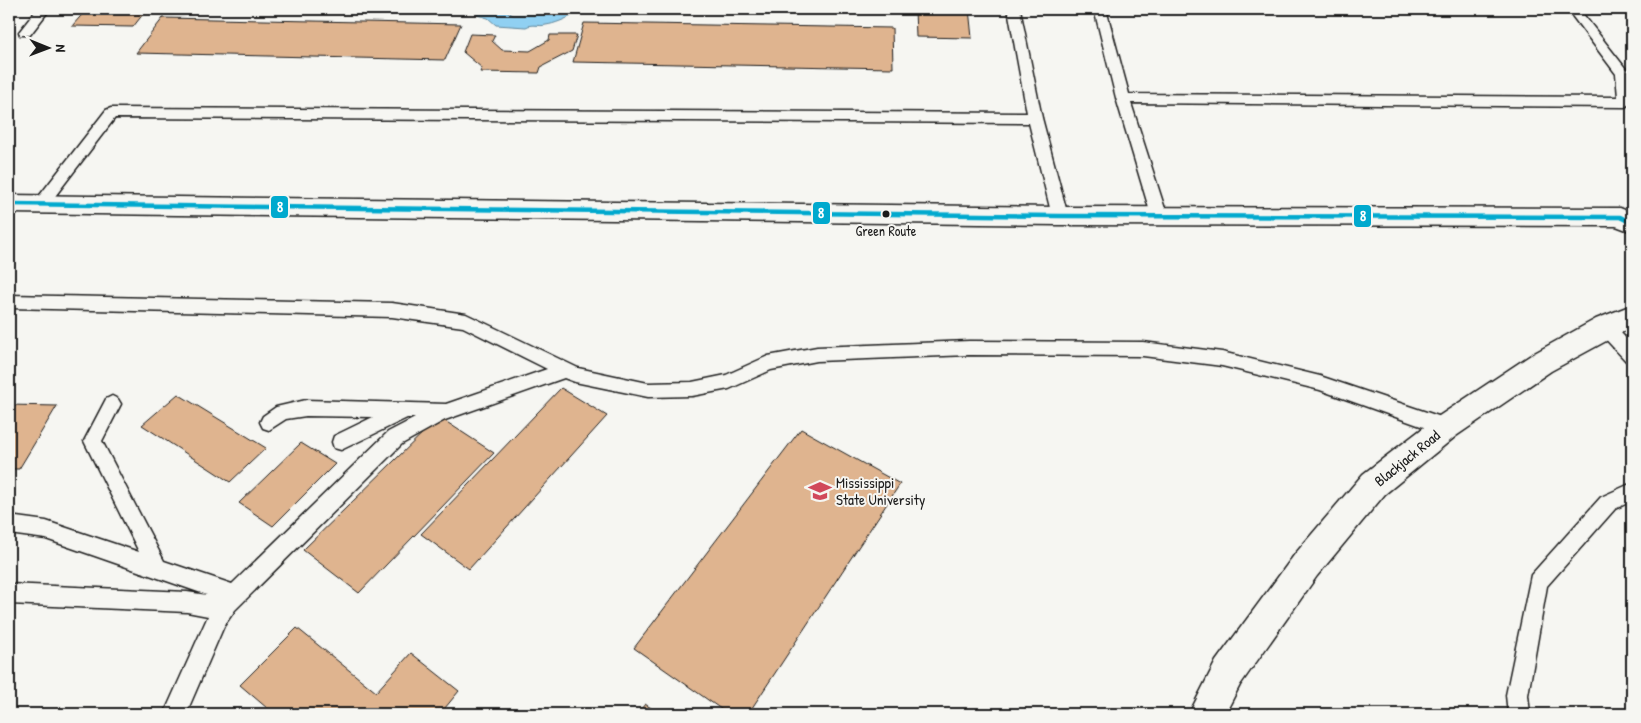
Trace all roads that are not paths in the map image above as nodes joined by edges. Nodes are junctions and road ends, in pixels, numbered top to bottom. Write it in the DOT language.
graph roads {
  1 [pos="44,9"];
  2 [pos="1014,9"];
  3 [pos="1100,9"];
  4 [pos="1573,9"];
  5 [pos="25,32"];
  6 [pos="1123,98"];
  7 [pos="1035,118"];
  8 [pos="9,204"];
  9 [pos="41,204"];
  10 [pos="1159,215"];
  11 [pos="1060,216"];
  12 [pos="1626,220"];
  13 [pos="9,301"];
  14 [pos="1632,315"];
  15 [pos="1605,327"];
  16 [pos="1632,356"];
  17 [pos="565,370"];
  18 [pos="112,404"];
  19 [pos="404,410"];
  20 [pos="447,411"];
  21 [pos="269,422"];
  22 [pos="1446,427"];
  23 [pos="341,442"];
  24 [pos="1632,492"];
  25 [pos="9,525"];
  26 [pos="158,568"];
  27 [pos="9,594"];
  28 [pos="226,606"];
  29 [pos="175,714"];
  30 [pos="1206,714"];
  31 [pos="1519,714"];
  1 -- 5 [label="lane"];
  2 -- 7 [label="lane"];
  3 -- 6 [label="lane"];
  4 -- 6 [label="lane"];
  6 -- 10 [label="lane"];
  7 -- 9 [label="lane"];
  7 -- 11 [label="lane"];
  8 -- 9 [label="street"];
  9 -- 11 [label="street"];
  10 -- 11 [label="street"];
  10 -- 12 [label="street"];
  13 -- 17 [label="lane"];
  14 -- 15 [label="street, Blackjack Road"];
  15 -- 16 [label="lane"];
  15 -- 22 [label="street, Blackjack Road"];
  17 -- 20 [label="lane"];
  17 -- 22 [label="lane"];
  18 -- 26 [label="lane"];
  19 -- 20 [label="lane"];
  19 -- 21 [label="lane"];
  19 -- 23 [label="lane"];
  20 -- 28 [label="lane"];
  22 -- 30 [label="street, Blackjack Road"];
  24 -- 31 [label="lane"];
  25 -- 26 [label="lane"];
  26 -- 28 [label="lane"];
  27 -- 28 [label="lane"];
  28 -- 29 [label="lane"];
}
